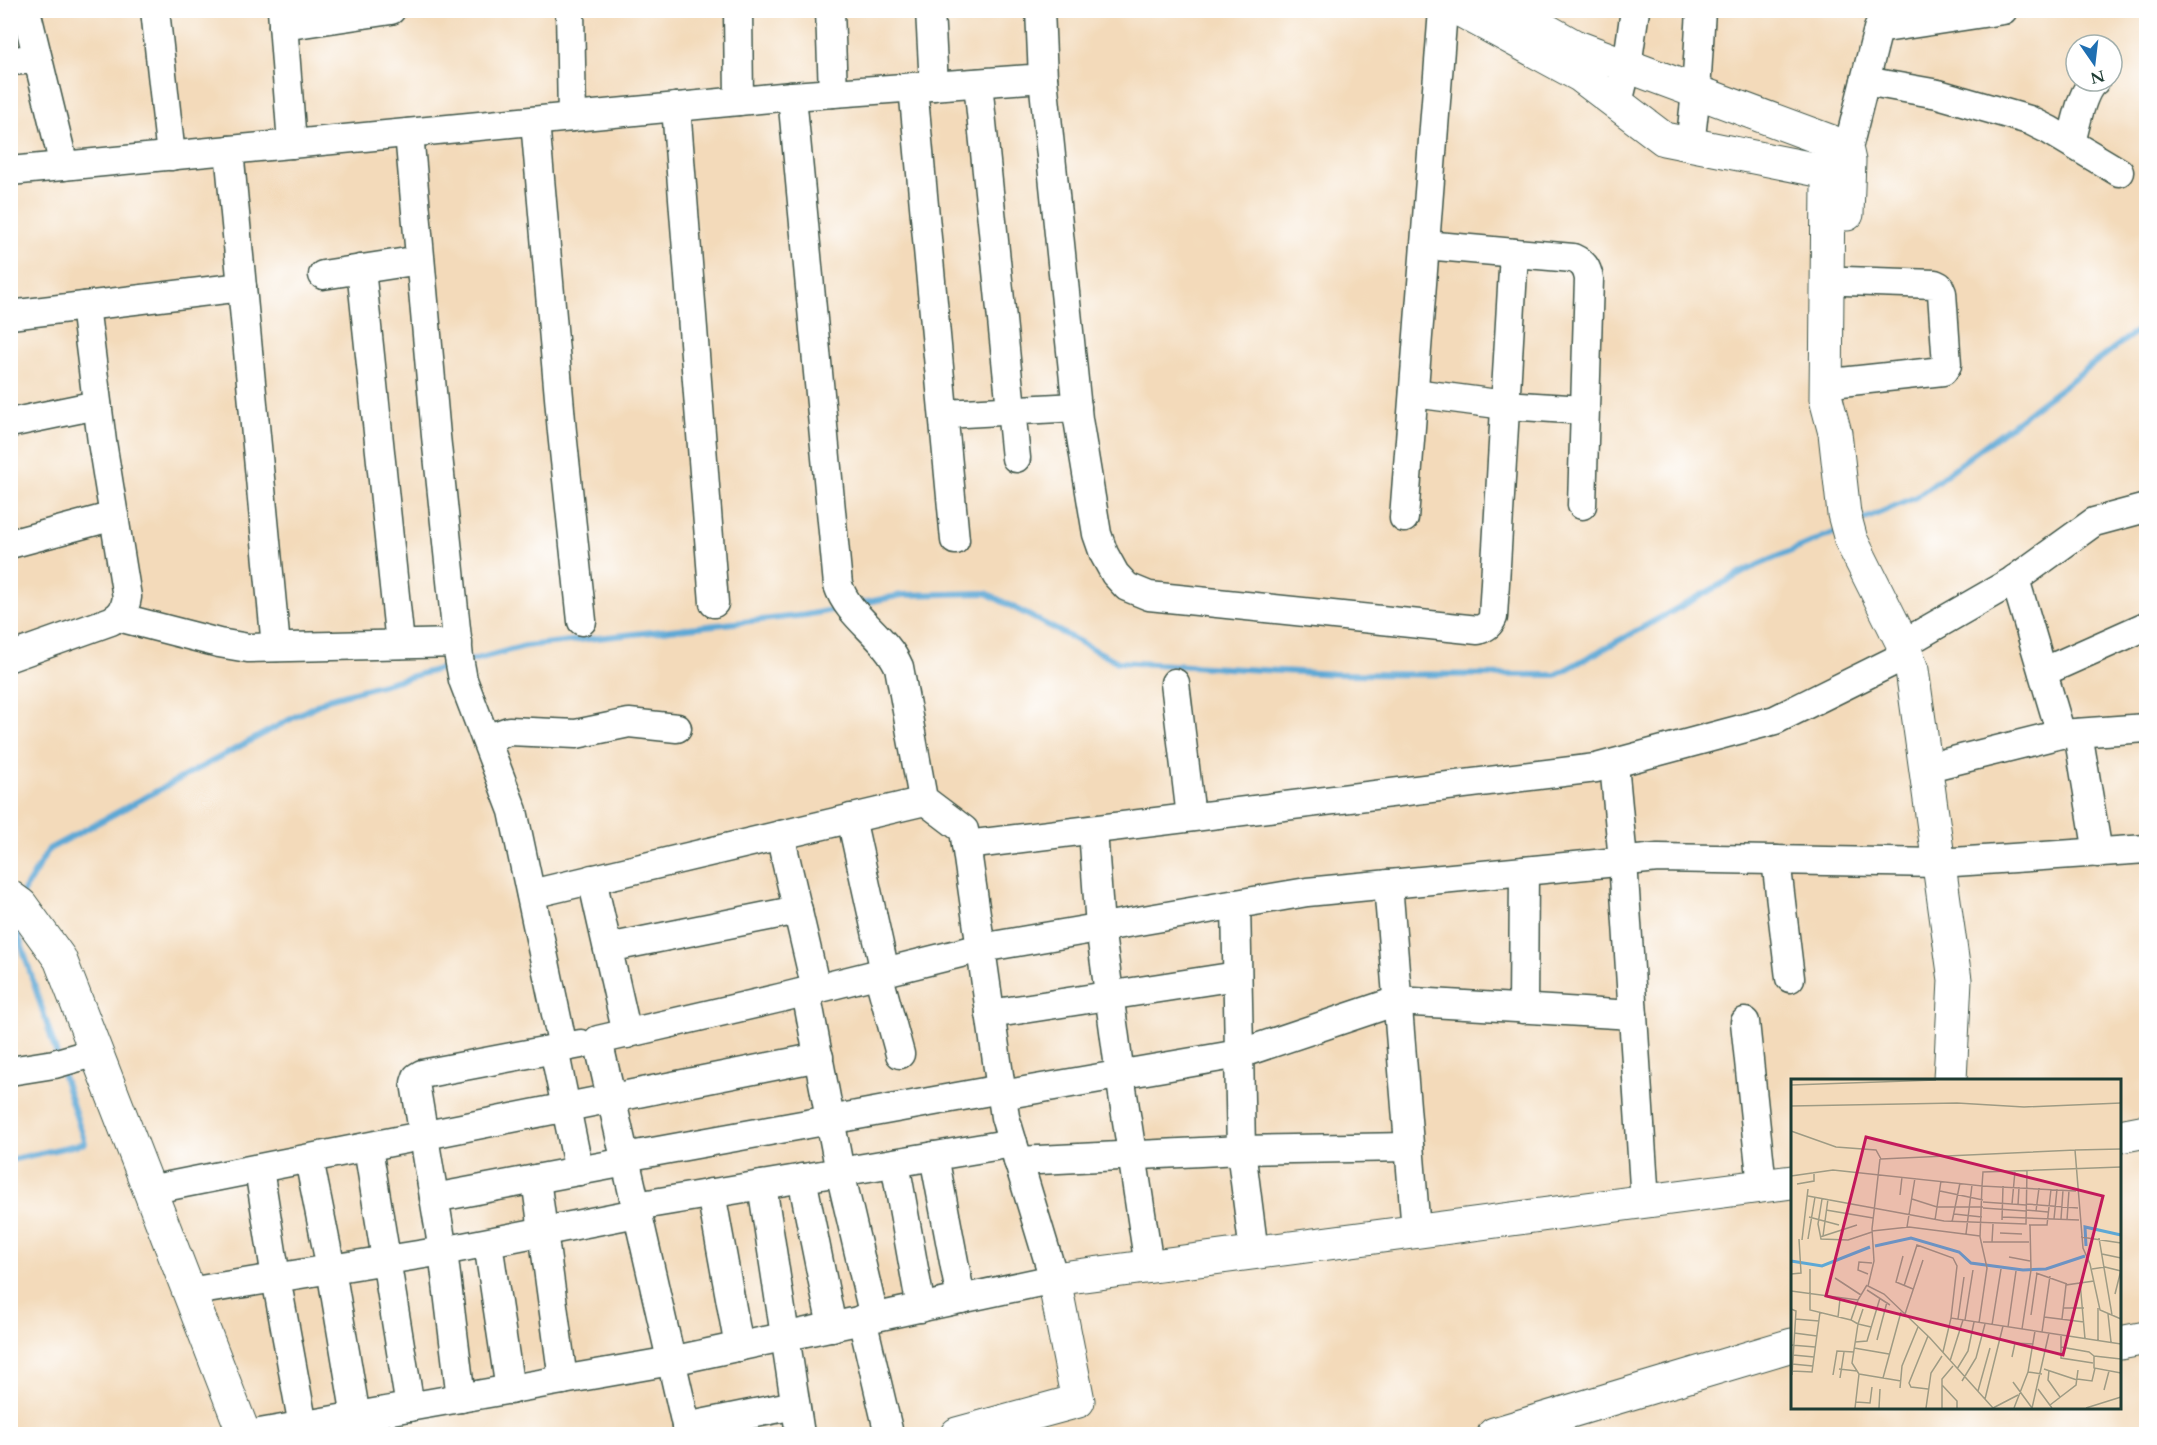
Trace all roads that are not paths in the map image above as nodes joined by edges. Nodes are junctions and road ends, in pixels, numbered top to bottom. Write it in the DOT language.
graph roads {
  1 [pos="26,10"];
  2 [pos="155,10"];
  3 [pos="391,10"];
  4 [pos="570,10"];
  5 [pos="738,10"];
  6 [pos="830,10"];
  7 [pos="930,10"];
  8 [pos="1040,10"];
  9 [pos="1443,10"];
  10 [pos="1509,10"];
  11 [pos="1635,10"];
  12 [pos="1701,10"];
  13 [pos="2003,10"];
  14 [pos="1473,14"];
  15 [pos="283,18"];
  16 [pos="1879,20"];
  17 [pos="24,60"];
  18 [pos="1627,66"];
  19 [pos="1043,78"];
  20 [pos="1865,81"];
  21 [pos="978,83"];
  22 [pos="923,87"];
  23 [pos="1696,92"];
  24 [pos="833,93"];
  25 [pos="2086,93"];
  26 [pos="792,96"];
  27 [pos="739,101"];
  28 [pos="1618,103"];
  29 [pos="676,107"];
  30 [pos="573,117"];
  31 [pos="535,121"];
  32 [pos="409,133"];
  33 [pos="2071,142"];
  34 [pos="292,144"];
  35 [pos="1690,146"];
  36 [pos="229,150"];
  37 [pos="1847,152"];
  38 [pos="171,156"];
  39 [pos="64,166"];
  40 [pos="10,171"];
  41 [pos="2119,172"];
  42 [pos="1827,179"];
  43 [pos="1425,245"];
  44 [pos="1514,253"];
  45 [pos="420,260"];
  46 [pos="361,269"];
  47 [pos="323,275"];
  48 [pos="1845,281"];
  49 [pos="242,287"];
  50 [pos="85,306"];
  51 [pos="10,315"];
  52 [pos="1835,336"];
  53 [pos="1841,382"];
  54 [pos="1414,393"];
  55 [pos="98,405"];
  56 [pos="1505,405"];
  57 [pos="1077,407"];
  58 [pos="1011,409"];
  59 [pos="1584,410"];
  60 [pos="945,414"];
  61 [pos="10,423"];
  62 [pos="1835,433"];
  63 [pos="1016,458"];
  64 [pos="1581,505"];
  65 [pos="2146,508"];
  66 [pos="114,516"];
  67 [pos="1404,518"];
  68 [pos="956,540"];
  69 [pos="10,544"];
  70 [pos="2015,579"];
  71 [pos="714,603"];
  72 [pos="118,617"];
  73 [pos="582,621"];
  74 [pos="2146,627"];
  75 [pos="400,644"];
  76 [pos="276,647"];
  77 [pos="1905,649"];
  78 [pos="10,657"];
  79 [pos="460,660"];
  80 [pos="2043,672"];
  81 [pos="1175,683"];
  82 [pos="677,728"];
  83 [pos="2146,728"];
  84 [pos="2070,734"];
  85 [pos="486,739"];
  86 [pos="1614,764"];
  87 [pos="1925,768"];
  88 [pos="925,801"];
  89 [pos="1191,817"];
  90 [pos="851,818"];
  91 [pos="1094,830"];
  92 [pos="780,835"];
  93 [pos="966,845"];
  94 [pos="2146,849"];
  95 [pos="2098,853"];
  96 [pos="1776,860"];
  97 [pos="1623,861"];
  98 [pos="1939,863"];
  99 [pos="1524,871"];
  100 [pos="592,879"];
  101 [pos="1388,884"];
  102 [pos="531,894"];
  103 [pos="16,901"];
  104 [pos="1236,904"];
  105 [pos="798,910"];
  106 [pos="1100,927"];
  107 [pos="608,948"];
  108 [pos="981,948"];
  109 [pos="882,973"];
  110 [pos="1238,976"];
  111 [pos="1790,978"];
  112 [pos="811,991"];
  113 [pos="1109,995"];
  114 [pos="1397,1001"];
  115 [pos="1523,1009"];
  116 [pos="990,1014"];
  117 [pos="1633,1015"];
  118 [pos="1745,1022"];
  119 [pos="627,1034"];
  120 [pos="598,1040"];
  121 [pos="559,1048"];
  122 [pos="89,1054"];
  123 [pos="900,1054"];
  124 [pos="1239,1054"];
  125 [pos="819,1057"];
  126 [pos="10,1071"];
  127 [pos="1120,1075"];
  128 [pos="1950,1079"];
  129 [pos="1001,1092"];
  130 [pos="611,1097"];
  131 [pos="565,1107"];
  132 [pos="831,1119"];
  133 [pos="2146,1131"];
  134 [pos="2121,1136"];
  135 [pos="423,1137"];
  136 [pos="1409,1147"];
  137 [pos="368,1148"];
  138 [pos="1241,1150"];
  139 [pos="1016,1152"];
  140 [pos="1132,1154"];
  141 [pos="934,1156"];
  142 [pos="309,1159"];
  143 [pos="625,1160"];
  144 [pos="895,1162"];
  145 [pos="259,1169"];
  146 [pos="579,1171"];
  147 [pos="840,1172"];
  148 [pos="802,1178"];
  149 [pos="536,1179"];
  150 [pos="1777,1184"];
  151 [pos="762,1185"];
  152 [pos="149,1190"];
  153 [pos="711,1193"];
  154 [pos="434,1197"];
  155 [pos="1645,1202"];
  156 [pos="637,1210"];
  157 [pos="543,1232"];
  158 [pos="1416,1232"];
  159 [pos="488,1243"];
  160 [pos="443,1251"];
  161 [pos="1254,1253"];
  162 [pos="387,1261"];
  163 [pos="1149,1266"];
  164 [pos="331,1269"];
  165 [pos="276,1278"];
  166 [pos="1054,1279"];
  167 [pos="188,1292"];
  168 [pos="961,1299"];
  169 [pos="921,1308"];
  170 [pos="868,1318"];
  171 [pos="832,1327"];
  172 [pos="785,1337"];
  173 [pos="2146,1338"];
  174 [pos="2121,1343"];
  175 [pos="1791,1345"];
  176 [pos="739,1347"];
  177 [pos="671,1361"];
  178 [pos="563,1380"];
  179 [pos="510,1390"];
  180 [pos="461,1398"];
  181 [pos="795,1405"];
  182 [pos="410,1407"];
  183 [pos="356,1417"];
  184 [pos="303,1426"];
  185 [pos="687,1431"];
  186 [pos="244,1434"];
  187 [pos="254,1434"];
  188 [pos="800,1434"];
  189 [pos="889,1434"];
  190 [pos="957,1434"];
  191 [pos="1494,1434"];
  1 -- 17 [label="street"];
  2 -- 38 [label="street"];
  3 -- 15 [label="street"];
  4 -- 30 [label="street"];
  5 -- 27 [label="street"];
  6 -- 24 [label="street"];
  7 -- 22 [label="street"];
  8 -- 19 [label="street"];
  9 -- 43 [label="street"];
  10 -- 18 [label="main road"];
  11 -- 18 [label="street"];
  12 -- 23 [label="street"];
  13 -- 16 [label="street"];
  14 -- 28 [label="main road"];
  15 -- 34 [label="street"];
  16 -- 20 [label="street"];
  17 -- 39 [label="street"];
  18 -- 23 [label="main road"];
  18 -- 28 [label="street"];
  19 -- 21 [label="street"];
  19 -- 57 [label="street"];
  20 -- 33 [label="street"];
  20 -- 37 [label="street"];
  21 -- 22 [label="street"];
  21 -- 58 [label="street"];
  22 -- 24 [label="street"];
  22 -- 60 [label="street"];
  23 -- 35 [label="street"];
  23 -- 37 [label="main road"];
  24 -- 26 [label="street"];
  25 -- 33 [label="street"];
  26 -- 27 [label="street"];
  26 -- 88 [label="street"];
  27 -- 29 [label="street"];
  28 -- 35 [label="main road"];
  29 -- 30 [label="street"];
  29 -- 71 [label="street"];
  30 -- 31 [label="street"];
  31 -- 32 [label="street"];
  31 -- 73 [label="street"];
  32 -- 34 [label="street"];
  32 -- 45 [label="street"];
  33 -- 41 [label="street"];
  34 -- 36 [label="street"];
  35 -- 42 [label="main road"];
  36 -- 38 [label="street"];
  36 -- 49 [label="street"];
  37 -- 42 [label="street"];
  37 -- 48 [label="main road"];
  38 -- 39 [label="street"];
  39 -- 40 [label="street"];
  42 -- 52 [label="main road"];
  43 -- 44 [label="street"];
  43 -- 54 [label="street"];
  44 -- 56 [label="street"];
  44 -- 59 [label="street"];
  45 -- 46 [label="street"];
  45 -- 79 [label="street"];
  46 -- 47 [label="street"];
  46 -- 75 [label="street"];
  48 -- 52 [label="main road"];
  48 -- 53 [label="street"];
  49 -- 50 [label="street"];
  49 -- 76 [label="street"];
  50 -- 51 [label="street"];
  50 -- 55 [label="street"];
  52 -- 53 [label="main road"];
  52 -- 62 [label="main road"];
  53 -- 62 [label="main road"];
  54 -- 56 [label="street"];
  54 -- 67 [label="street"];
  55 -- 61 [label="street"];
  55 -- 66 [label="street"];
  56 -- 57 [label="street"];
  56 -- 59 [label="street"];
  57 -- 58 [label="street"];
  58 -- 60 [label="street"];
  58 -- 63 [label="street"];
  59 -- 64 [label="street"];
  60 -- 68 [label="street"];
  62 -- 77 [label="main road"];
  65 -- 70 [label="street"];
  66 -- 69 [label="street"];
  66 -- 72 [label="street"];
  70 -- 77 [label="street"];
  70 -- 80 [label="street"];
  72 -- 76 [label="street"];
  72 -- 78 [label="street"];
  74 -- 80 [label="street"];
  75 -- 76 [label="street"];
  75 -- 79 [label="street"];
  77 -- 86 [label="street"];
  77 -- 87 [label="main road"];
  79 -- 85 [label="street"];
  80 -- 84 [label="street"];
  81 -- 89 [label="street"];
  82 -- 85 [label="street"];
  83 -- 84 [label="street"];
  84 -- 87 [label="street"];
  84 -- 95 [label="street"];
  85 -- 102 [label="street"];
  86 -- 89 [label="street"];
  86 -- 97 [label="street"];
  87 -- 98 [label="main road"];
  88 -- 90 [label="street"];
  88 -- 93 [label="street"];
  89 -- 91 [label="street"];
  90 -- 92 [label="street"];
  90 -- 109 [label="street"];
  91 -- 93 [label="street"];
  91 -- 106 [label="street"];
  92 -- 100 [label="street"];
  92 -- 105 [label="street"];
  93 -- 108 [label="street"];
  94 -- 95 [label="street"];
  95 -- 98 [label="street"];
  96 -- 97 [label="street"];
  96 -- 98 [label="street"];
  96 -- 111 [label="street"];
  97 -- 99 [label="street"];
  97 -- 117 [label="street"];
  98 -- 128 [label="main road"];
  99 -- 101 [label="street"];
  99 -- 115 [label="street"];
  100 -- 102 [label="street"];
  100 -- 107 [label="street"];
  101 -- 104 [label="street"];
  101 -- 114 [label="street"];
  102 -- 121 [label="street"];
  103 -- 122 [label="main road"];
  104 -- 106 [label="street"];
  104 -- 110 [label="street"];
  105 -- 107 [label="street"];
  105 -- 112 [label="street"];
  106 -- 108 [label="street"];
  106 -- 113 [label="street"];
  107 -- 119 [label="street"];
  108 -- 109 [label="street"];
  108 -- 116 [label="street"];
  109 -- 112 [label="street"];
  109 -- 123 [label="street"];
  110 -- 113 [label="street"];
  110 -- 124 [label="street"];
  112 -- 119 [label="street"];
  112 -- 125 [label="street"];
  113 -- 116 [label="street"];
  113 -- 127 [label="street"];
  114 -- 115 [label="street"];
  114 -- 124 [label="street"];
  114 -- 136 [label="street"];
  115 -- 117 [label="street"];
  116 -- 129 [label="street"];
  117 -- 155 [label="street"];
  118 -- 150 [label="street"];
  119 -- 120 [label="street"];
  120 -- 121 [label="street"];
  120 -- 130 [label="street"];
  121 -- 131 [label="street"];
  121 -- 135 [label="street"];
  122 -- 126 [label="street"];
  122 -- 152 [label="main road"];
  124 -- 127 [label="street"];
  124 -- 138 [label="street"];
  125 -- 130 [label="street"];
  125 -- 132 [label="street"];
  127 -- 129 [label="street"];
  127 -- 140 [label="street"];
  129 -- 132 [label="street"];
  129 -- 139 [label="street"];
  130 -- 131 [label="street"];
  130 -- 143 [label="street"];
  131 -- 135 [label="street"];
  131 -- 146 [label="street"];
  132 -- 143 [label="street"];
  132 -- 147 [label="street"];
  133 -- 134 [label="main road"];
  135 -- 137 [label="street"];
  135 -- 154 [label="street"];
  136 -- 138 [label="street"];
  136 -- 158 [label="street"];
  137 -- 142 [label="street"];
  137 -- 162 [label="street"];
  138 -- 140 [label="street"];
  138 -- 161 [label="street"];
  139 -- 140 [label="street"];
  139 -- 141 [label="street"];
  139 -- 166 [label="street"];
  140 -- 163 [label="street"];
  141 -- 144 [label="street"];
  141 -- 168 [label="street"];
  142 -- 145 [label="street"];
  142 -- 164 [label="street"];
  143 -- 146 [label="street"];
  143 -- 156 [label="street"];
  144 -- 147 [label="street"];
  144 -- 169 [label="street"];
  145 -- 152 [label="street"];
  145 -- 165 [label="street"];
  146 -- 149 [label="street"];
  147 -- 148 [label="street"];
  147 -- 170 [label="street"];
  148 -- 151 [label="street"];
  148 -- 171 [label="street"];
  149 -- 154 [label="street"];
  149 -- 157 [label="street"];
  150 -- 155 [label="main road"];
  151 -- 153 [label="street"];
  151 -- 172 [label="street"];
  152 -- 167 [label="main road"];
  153 -- 156 [label="street"];
  153 -- 176 [label="street"];
  154 -- 160 [label="street"];
  155 -- 158 [label="main road"];
  156 -- 157 [label="street"];
  156 -- 177 [label="street"];
  157 -- 159 [label="street"];
  157 -- 178 [label="street"];
  158 -- 161 [label="main road"];
  159 -- 160 [label="street"];
  159 -- 179 [label="street"];
  160 -- 162 [label="street"];
  160 -- 180 [label="street"];
  161 -- 163 [label="main road"];
  162 -- 164 [label="street"];
  162 -- 182 [label="street"];
  163 -- 166 [label="main road"];
  164 -- 165 [label="street"];
  164 -- 183 [label="street"];
  165 -- 167 [label="street"];
  165 -- 184 [label="street"];
  166 -- 168 [label="street"];
  166 -- 190 [label="main road"];
  167 -- 186 [label="main road"];
  168 -- 169 [label="street"];
  169 -- 170 [label="street"];
  170 -- 171 [label="street"];
  170 -- 189 [label="street"];
  171 -- 172 [label="street"];
  172 -- 176 [label="street"];
  172 -- 181 [label="street"];
  173 -- 174 [label="main road"];
  175 -- 191 [label="main road"];
  176 -- 177 [label="street"];
  177 -- 178 [label="street"];
  177 -- 185 [label="street"];
  178 -- 179 [label="street"];
  179 -- 180 [label="street"];
  180 -- 182 [label="street"];
  181 -- 185 [label="street"];
  181 -- 188 [label="street"];
  182 -- 183 [label="street"];
  183 -- 184 [label="street"];
  184 -- 187 [label="street"];
}
